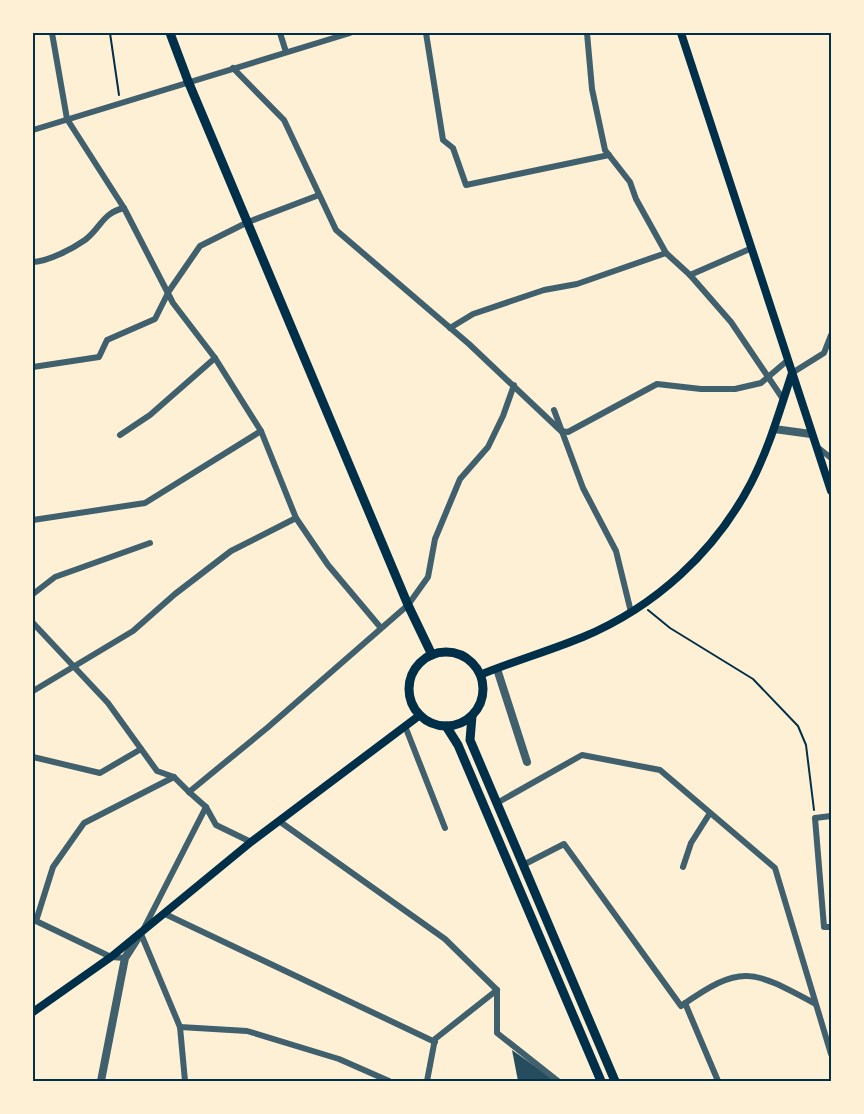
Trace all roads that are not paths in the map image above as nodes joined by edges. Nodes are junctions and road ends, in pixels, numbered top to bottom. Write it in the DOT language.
graph roads {
  1 [pos="52,33"];
  2 [pos="170,33"];
  3 [pos="280,33"];
  4 [pos="350,33"];
  5 [pos="426,33"];
  6 [pos="587,33"];
  7 [pos="681,33"];
  8 [pos="286,52"];
  9 [pos="233,68"];
  10 [pos="188,81"];
  11 [pos="68,119"];
  12 [pos="33,130"];
  13 [pos="609,155"];
  14 [pos="319,195"];
  15 [pos="124,208"];
  16 [pos="248,222"];
  17 [pos="752,248"];
  18 [pos="666,253"];
  19 [pos="33,262"];
  20 [pos="690,275"];
  21 [pos="169,291"];
  22 [pos="450,328"];
  23 [pos="831,334"];
  24 [pos="215,358"];
  25 [pos="788,360"];
  26 [pos="33,367"];
  27 [pos="792,373"];
  28 [pos="514,385"];
  29 [pos="783,399"];
  30 [pos="554,410"];
  31 [pos="774,429"];
  32 [pos="261,431"];
  33 [pos="561,431"];
  34 [pos="811,434"];
  35 [pos="120,435"];
  36 [pos="815,445"];
  37 [pos="831,458"];
  38 [pos="831,491"];
  39 [pos="296,518"];
  40 [pos="33,520"];
  41 [pos="150,543"];
  42 [pos="33,594"];
  43 [pos="408,605"];
  44 [pos="631,612"];
  45 [pos="33,623"];
  46 [pos="381,628"];
  47 [pos="432,655"];
  48 [pos="74,665"];
  49 [pos="497,669"];
  50 [pos="480,675"];
  51 [pos="33,691"];
  52 [pos="420,715"];
  53 [pos="472,716"];
  54 [pos="405,726"];
  55 [pos="446,726"];
  56 [pos="141,749"];
  57 [pos="33,757"];
  58 [pos="527,762"];
  59 [pos="174,777"];
  60 [pos="189,792"];
  61 [pos="497,803"];
  62 [pos="206,807"];
  63 [pos="710,813"];
  64 [pos="831,816"];
  65 [pos="279,821"];
  66 [pos="445,828"];
  67 [pos="251,842"];
  68 [pos="523,865"];
  69 [pos="683,867"];
  70 [pos="165,914"];
  71 [pos="831,927"];
  72 [pos="141,934"];
  73 [pos="111,957"];
  74 [pos="125,958"];
  75 [pos="497,990"];
  76 [pos="685,1003"];
  77 [pos="814,1003"];
  78 [pos="33,1012"];
  79 [pos="180,1028"];
  80 [pos="435,1042"];
  81 [pos="831,1054"];
  82 [pos="101,1081"];
  83 [pos="185,1081"];
  84 [pos="389,1081"];
  85 [pos="428,1081"];
  86 [pos="558,1081"];
  87 [pos="601,1081"];
  88 [pos="615,1081"];
  89 [pos="718,1081"];
  1 -- 11 [label="street"];
  2 -- 10 [label="main road"];
  3 -- 8 [label="street"];
  4 -- 8 [label="street"];
  5 -- 13 [label="street"];
  6 -- 13 [label="street"];
  7 -- 17 [label="main road"];
  8 -- 9 [label="street"];
  9 -- 10 [label="street"];
  9 -- 14 [label="street"];
  10 -- 11 [label="street"];
  10 -- 16 [label="main road"];
  11 -- 12 [label="street"];
  11 -- 15 [label="street"];
  13 -- 18 [label="street"];
  14 -- 16 [label="street"];
  14 -- 22 [label="street"];
  15 -- 19 [label="street"];
  15 -- 21 [label="street"];
  16 -- 21 [label="street"];
  16 -- 43 [label="main road"];
  17 -- 20 [label="street"];
  17 -- 25 [label="main road"];
  18 -- 20 [label="street"];
  18 -- 22 [label="street"];
  20 -- 29 [label="street"];
  21 -- 24 [label="street"];
  21 -- 26 [label="street"];
  22 -- 28 [label="street"];
  23 -- 27 [label="street"];
  24 -- 32 [label="street"];
  24 -- 35 [label="street"];
  25 -- 27 [label="main road"];
  25 -- 33 [label="street"];
  27 -- 29 [label="main road"];
  27 -- 34 [label="main road"];
  28 -- 33 [label="street"];
  28 -- 43 [label="street"];
  29 -- 31 [label="main road"];
  30 -- 33 [label="street"];
  31 -- 34 [label="street"];
  31 -- 44 [label="main road"];
  32 -- 39 [label="street"];
  32 -- 40 [label="street"];
  33 -- 44 [label="street"];
  34 -- 36 [label="main road"];
  36 -- 37 [label="street"];
  36 -- 38 [label="main road"];
  39 -- 46 [label="street"];
  39 -- 48 [label="street"];
  41 -- 42 [label="street"];
  43 -- 46 [label="street"];
  43 -- 47 [label="main road"];
  44 -- 49 [label="main road"];
  45 -- 48 [label="street"];
  46 -- 60 [label="street"];
  47 -- 50 [label="main road"];
  47 -- 52 [label="main road"];
  48 -- 51 [label="street"];
  48 -- 56 [label="street"];
  49 -- 50 [label="main road"];
  49 -- 58 [label="street"];
  50 -- 53 [label="main road"];
  52 -- 54 [label="main road"];
  52 -- 55 [label="main road"];
  53 -- 55 [label="main road"];
  53 -- 61 [label="main road"];
  54 -- 65 [label="main road"];
  54 -- 66 [label="street"];
  55 -- 87 [label="main road"];
  56 -- 57 [label="street"];
  56 -- 59 [label="street"];
  59 -- 60 [label="street"];
  59 -- 73 [label="street"];
  60 -- 62 [label="street"];
  61 -- 63 [label="street"];
  61 -- 68 [label="main road"];
  62 -- 67 [label="street"];
  62 -- 72 [label="street"];
  63 -- 69 [label="street"];
  63 -- 77 [label="street"];
  64 -- 71 [label="street"];
  65 -- 67 [label="main road"];
  65 -- 75 [label="street"];
  67 -- 70 [label="main road"];
  68 -- 76 [label="street"];
  68 -- 88 [label="main road"];
  70 -- 72 [label="main road"];
  70 -- 80 [label="street"];
  72 -- 73 [label="main road"];
  72 -- 74 [label="street"];
  72 -- 79 [label="street"];
  73 -- 74 [label="street"];
  73 -- 78 [label="main road"];
  74 -- 82 [label="street"];
  75 -- 80 [label="street"];
  75 -- 86 [label="street"];
  76 -- 77 [label="street"];
  76 -- 89 [label="street"];
  77 -- 81 [label="street"];
  79 -- 83 [label="street"];
  79 -- 84 [label="street"];
  80 -- 85 [label="street"];
}
